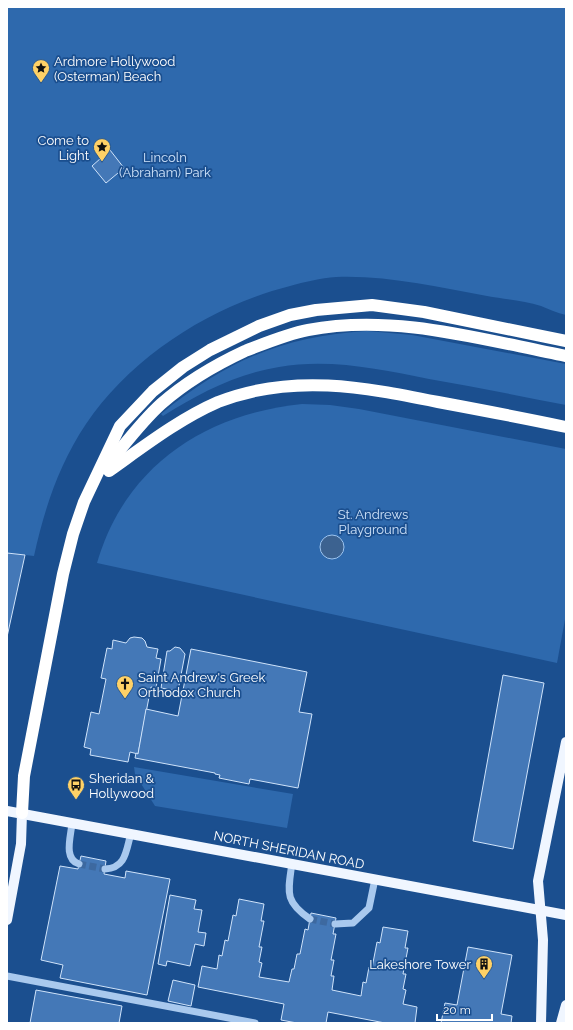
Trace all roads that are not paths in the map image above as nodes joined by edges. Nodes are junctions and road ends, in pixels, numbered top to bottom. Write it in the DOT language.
graph roads {
  1 [pos="566,341"];
  2 [pos="566,356"];
  3 [pos="566,426"];
  4 [pos="94,482"];
  5 [pos="566,742"];
  6 [pos="7,811"];
  7 [pos="22,813"];
  8 [pos="72,823"];
  9 [pos="131,833"];
  10 [pos="292,863"];
  11 [pos="79,864"];
  12 [pos="105,869"];
  13 [pos="375,879"];
  14 [pos="540,910"];
  15 [pos="566,915"];
  16 [pos="310,919"];
  17 [pos="7,920"];
  18 [pos="335,924"];
  19 [pos="7,976"];
  20 [pos="566,1004"];
  21 [pos="255,1023"];
  22 [pos="541,1023"];
  23 [pos="561,1023"];
  1 -- 4 [label="highway"];
  2 -- 4 [label="highway"];
  3 -- 4 [label="highway"];
  4 -- 7 [label="highway"];
  5 -- 14 [label="main road"];
  6 -- 7 [label="main road, NORTH SHERIDAN ROAD"];
  7 -- 8 [label="main road, NORTH SHERIDAN ROAD"];
  7 -- 17 [label="main road"];
  8 -- 9 [label="main road, NORTH SHERIDAN ROAD"];
  8 -- 11 [label="lane"];
  9 -- 10 [label="main road, NORTH SHERIDAN ROAD"];
  9 -- 12 [label="lane"];
  10 -- 13 [label="main road, NORTH SHERIDAN ROAD"];
  10 -- 16 [label="lane"];
  13 -- 14 [label="main road, NORTH SHERIDAN ROAD"];
  13 -- 18 [label="lane"];
  14 -- 15 [label="main road, NORTH SHERIDAN ROAD"];
  14 -- 22 [label="main road"];
  19 -- 21 [label="lane"];
  20 -- 23 [label="main road"];
}
